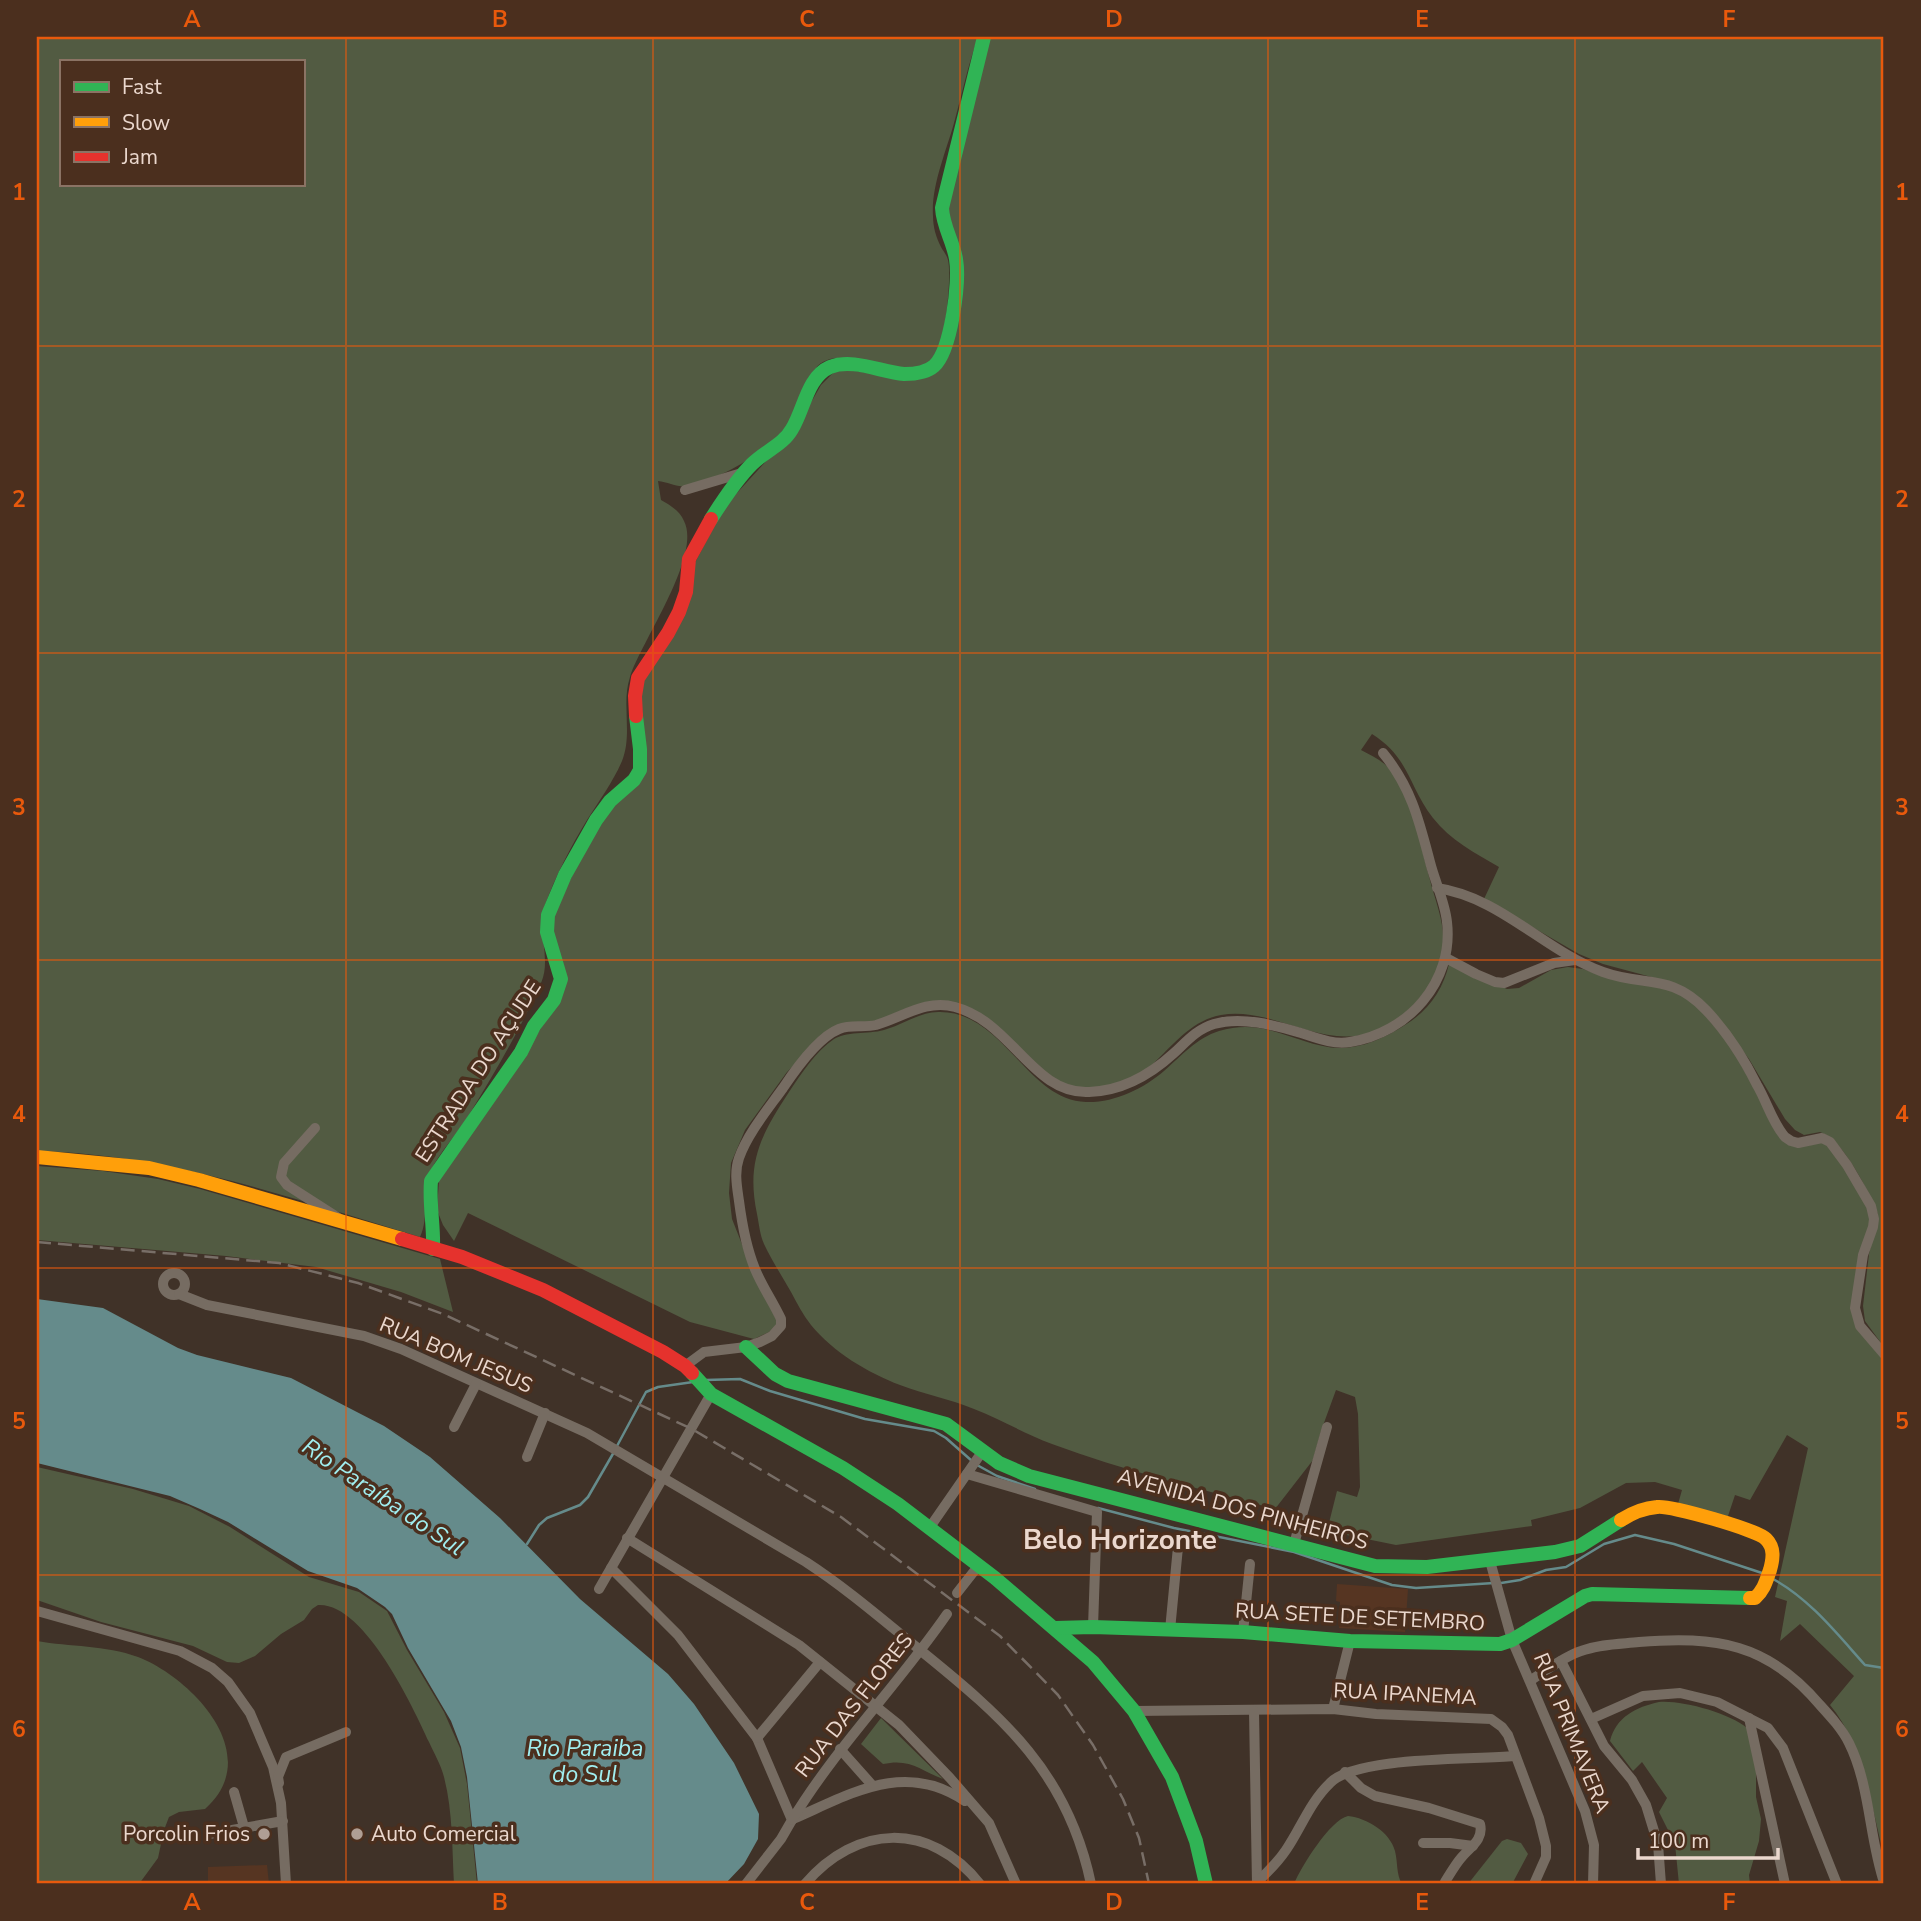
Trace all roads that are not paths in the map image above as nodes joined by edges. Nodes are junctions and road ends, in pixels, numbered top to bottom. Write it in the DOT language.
graph roads {
  1 [pos="984,37"];
  2 [pos="746,471"];
  3 [pos="685,490"];
  4 [pos="1383,753"];
  5 [pos="1437,888"];
  6 [pos="1446,958"];
  7 [pos="1577,960"];
  8 [pos="315,1128"];
  9 [pos="37,1157"];
  10 [pos="343,1221"];
  11 [pos="433,1249"];
  12 [pos="179,1294"];
  13 [pos="746,1347"];
  14 [pos="1884,1354"];
  15 [pos="687,1368"];
  16 [pos="476,1384"];
  17 [pos="710,1393"];
  18 [pos="545,1413"];
  19 [pos="454,1427"];
  20 [pos="1327,1427"];
  21 [pos="981,1455"];
  22 [pos="527,1457"];
  23 [pos="969,1471"];
  24 [pos="664,1478"];
  25 [pos="930,1527"];
  26 [pos="628,1538"];
  27 [pos="1294,1544"];
  28 [pos="1178,1547"];
  29 [pos="1490,1561"];
  30 [pos="1250,1564"];
  31 [pos="979,1565"];
  32 [pos="611,1568"];
  33 [pos="1768,1575"];
  34 [pos="599,1589"];
  35 [pos="957,1592"];
  36 [pos="38,1613"];
  37 [pos="947,1615"];
  38 [pos="1093,1627"];
  39 [pos="1055,1628"];
  40 [pos="1170,1630"];
  41 [pos="1243,1633"];
  42 [pos="1512,1640"];
  43 [pos="1350,1641"];
  44 [pos="922,1651"];
  45 [pos="1561,1661"];
  46 [pos="820,1662"];
  47 [pos="1531,1680"];
  48 [pos="876,1704"];
  49 [pos="1333,1709"];
  50 [pos="1134,1711"];
  51 [pos="1254,1711"];
  52 [pos="1749,1718"];
  53 [pos="1591,1719"];
  54 [pos="346,1732"];
  55 [pos="757,1738"];
  56 [pos="840,1749"];
  57 [pos="1514,1756"];
  58 [pos="1345,1772"];
  59 [pos="872,1785"];
  60 [pos="279,1790"];
  61 [pos="234,1792"];
  62 [pos="979,1812"];
  63 [pos="792,1819"];
  64 [pos="283,1821"];
  65 [pos="244,1827"];
  66 [pos="209,1834"];
  67 [pos="1423,1843"];
  68 [pos="1473,1846"];
  69 [pos="1445,1882"];
  70 [pos="1884,1882"];
  71 [pos="1257,1883"];
  72 [pos="286,1884"];
  73 [pos="746,1884"];
  74 [pos="805,1884"];
  75 [pos="980,1884"];
  76 [pos="1016,1884"];
  77 [pos="1091,1884"];
  78 [pos="1206,1884"];
  79 [pos="1534,1884"];
  80 [pos="1593,1884"];
  81 [pos="1661,1884"];
  82 [pos="1785,1884"];
  83 [pos="1837,1884"];
  1 -- 2 [label="street, ESTRADA DO AÇUDE"];
  2 -- 3 [label="street"];
  2 -- 11 [label="street, ESTRADA DO AÇUDE"];
  4 -- 5 [label="street"];
  5 -- 6 [label="street"];
  5 -- 7 [label="street"];
  6 -- 7 [label="street"];
  6 -- 13 [label="street"];
  7 -- 14 [label="street"];
  8 -- 10 [label="street"];
  9 -- 10 [label="street"];
  10 -- 11 [label="street"];
  11 -- 15 [label="street"];
  12 -- 16 [label="street, RUA BOM JESUS"];
  13 -- 15 [label="street"];
  13 -- 21 [label="street, AVENIDA DOS PINHEIROS"];
  15 -- 17 [label="street"];
  16 -- 18 [label="street, RUA BOM JESUS"];
  16 -- 19 [label="street"];
  17 -- 24 [label="street"];
  17 -- 25 [label="street"];
  18 -- 22 [label="street"];
  18 -- 24 [label="street, RUA BOM JESUS"];
  20 -- 27 [label="street"];
  21 -- 23 [label="street"];
  21 -- 27 [label="street, AVENIDA DOS PINHEIROS"];
  23 -- 25 [label="street"];
  23 -- 38 [label="street"];
  24 -- 26 [label="street"];
  24 -- 44 [label="street, RUA BOM JESUS"];
  25 -- 31 [label="street"];
  26 -- 32 [label="street"];
  26 -- 46 [label="street"];
  27 -- 29 [label="street, AVENIDA DOS PINHEIROS"];
  28 -- 40 [label="street"];
  29 -- 33 [label="street, AVENIDA DOS PINHEIROS"];
  29 -- 42 [label="street, RUA PRIMAVERA"];
  30 -- 41 [label="street"];
  31 -- 35 [label="street"];
  31 -- 39 [label="street"];
  32 -- 34 [label="street"];
  32 -- 55 [label="street"];
  33 -- 42 [label="street, RUA SETE DE SETEMBRO"];
  36 -- 60 [label="street"];
  37 -- 44 [label="street, RUA DAS FLORES"];
  38 -- 39 [label="street, RUA SETE DE SETEMBRO"];
  38 -- 40 [label="street, RUA SETE DE SETEMBRO"];
  39 -- 50 [label="street"];
  40 -- 41 [label="street, RUA SETE DE SETEMBRO"];
  41 -- 43 [label="street, RUA SETE DE SETEMBRO"];
  42 -- 43 [label="street, RUA SETE DE SETEMBRO"];
  42 -- 47 [label="street, RUA PRIMAVERA"];
  43 -- 49 [label="street"];
  44 -- 48 [label="street, RUA DAS FLORES"];
  44 -- 77 [label="street, RUA BOM JESUS"];
  45 -- 47 [label="street"];
  45 -- 53 [label="street"];
  45 -- 70 [label="street"];
  46 -- 48 [label="street"];
  46 -- 55 [label="street"];
  47 -- 80 [label="street, RUA PRIMAVERA"];
  48 -- 56 [label="street, RUA DAS FLORES"];
  48 -- 62 [label="street"];
  49 -- 51 [label="street, RUA IPANEMA"];
  49 -- 57 [label="street, RUA IPANEMA"];
  50 -- 51 [label="street, RUA IPANEMA"];
  50 -- 78 [label="street"];
  51 -- 71 [label="street"];
  52 -- 53 [label="street"];
  52 -- 82 [label="street"];
  52 -- 83 [label="street"];
  53 -- 81 [label="street"];
  54 -- 60 [label="street"];
  55 -- 63 [label="street"];
  56 -- 59 [label="street"];
  56 -- 63 [label="street, RUA DAS FLORES"];
  57 -- 58 [label="street"];
  57 -- 79 [label="street, RUA IPANEMA"];
  58 -- 68 [label="street"];
  58 -- 71 [label="street"];
  59 -- 62 [label="street"];
  59 -- 63 [label="street"];
  60 -- 64 [label="street"];
  61 -- 65 [label="street"];
  62 -- 76 [label="street"];
  63 -- 73 [label="street, RUA DAS FLORES"];
  64 -- 65 [label="street"];
  64 -- 72 [label="street"];
  65 -- 66 [label="street"];
  67 -- 68 [label="street"];
  68 -- 69 [label="street"];
  74 -- 75 [label="street"];
}
